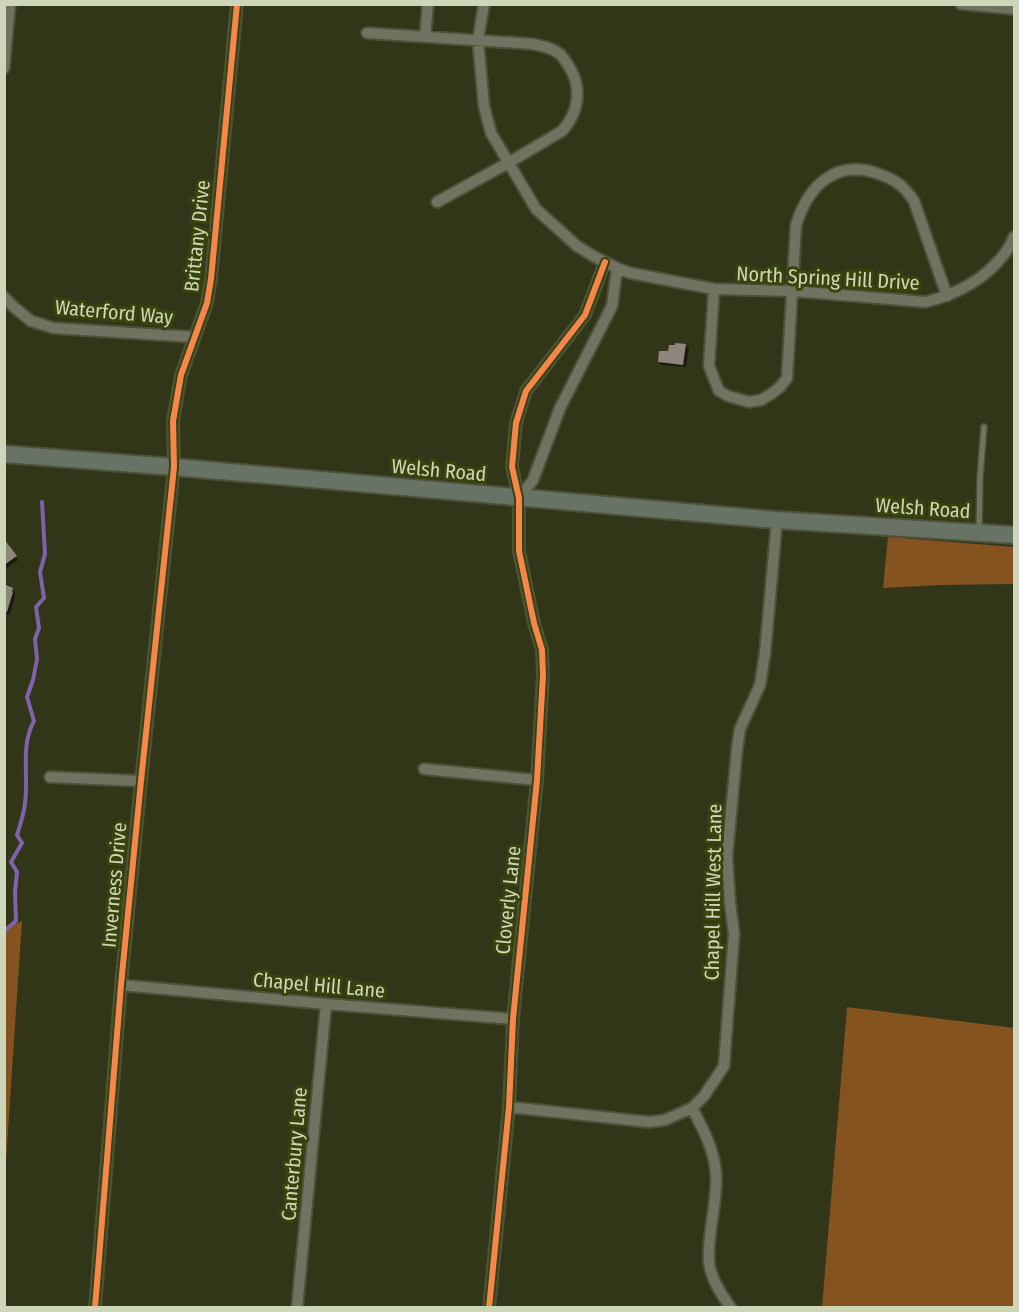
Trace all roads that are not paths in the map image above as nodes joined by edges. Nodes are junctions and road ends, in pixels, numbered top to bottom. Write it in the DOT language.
graph roads {
  1 [pos="10,4"];
  2 [pos="237,4"];
  3 [pos="428,4"];
  4 [pos="484,4"];
  5 [pos="961,4"];
  6 [pos="1014,9"];
  7 [pos="367,33"];
  8 [pos="425,37"];
  9 [pos="478,40"];
  10 [pos="4,68"];
  11 [pos="508,163"];
  12 [pos="438,202"];
  13 [pos="1014,237"];
  14 [pos="604,262"];
  15 [pos="617,268"];
  16 [pos="714,289"];
  17 [pos="793,291"];
  18 [pos="947,296"];
  19 [pos="4,297"];
  20 [pos="194,337"];
  21 [pos="984,427"];
  22 [pos="4,454"];
  23 [pos="174,467"];
  24 [pos="519,498"];
  25 [pos="777,520"];
  26 [pos="979,533"];
  27 [pos="1014,535"];
  28 [pos="424,769"];
  29 [pos="50,777"];
  30 [pos="537,780"];
  31 [pos="141,781"];
  32 [pos="121,985"];
  33 [pos="326,1004"];
  34 [pos="513,1019"];
  35 [pos="509,1107"];
  36 [pos="692,1108"];
  37 [pos="94,1308"];
  38 [pos="297,1308"];
  39 [pos="489,1308"];
  40 [pos="731,1308"];
  1 -- 10 [label="street"];
  2 -- 20 [label="street, Brittany Drive"];
  3 -- 8 [label="street"];
  4 -- 9 [label="street, North Spring Hill Drive"];
  5 -- 6 [label="street"];
  7 -- 8 [label="street"];
  8 -- 9 [label="street"];
  9 -- 11 [label="street, North Spring Hill Drive"];
  9 -- 11 [label="street"];
  11 -- 12 [label="street"];
  11 -- 14 [label="street, North Spring Hill Drive"];
  13 -- 18 [label="street, North Spring Hill Drive"];
  14 -- 15 [label="street, North Spring Hill Drive"];
  14 -- 24 [label="street, Cloverly Lane"];
  15 -- 16 [label="street, North Spring Hill Drive"];
  15 -- 24 [label="street"];
  16 -- 17 [label="street, North Spring Hill Drive"];
  16 -- 17 [label="street"];
  17 -- 18 [label="street, North Spring Hill Drive"];
  17 -- 18 [label="street"];
  19 -- 20 [label="street, Waterford Way"];
  20 -- 23 [label="street, Brittany Drive"];
  21 -- 26 [label="lane"];
  22 -- 23 [label="main road, Welsh Road"];
  23 -- 24 [label="main road, Welsh Road"];
  23 -- 31 [label="street, Inverness Drive"];
  24 -- 25 [label="main road, Welsh Road"];
  24 -- 30 [label="street, Cloverly Lane"];
  25 -- 26 [label="main road, Welsh Road"];
  25 -- 36 [label="street, Chapel Hill West Lane"];
  26 -- 27 [label="main road, Welsh Road"];
  28 -- 30 [label="street"];
  29 -- 31 [label="street"];
  30 -- 34 [label="street, Cloverly Lane"];
  31 -- 32 [label="street, Inverness Drive"];
  32 -- 33 [label="street, Chapel Hill Lane"];
  32 -- 37 [label="street, Inverness Drive"];
  33 -- 34 [label="street, Chapel Hill Lane"];
  33 -- 38 [label="street, Canterbury Lane"];
  34 -- 35 [label="street, Cloverly Lane"];
  35 -- 36 [label="street, Chapel Hill West Lane"];
  35 -- 39 [label="street, Cloverly Lane"];
  36 -- 40 [label="street"];
}
